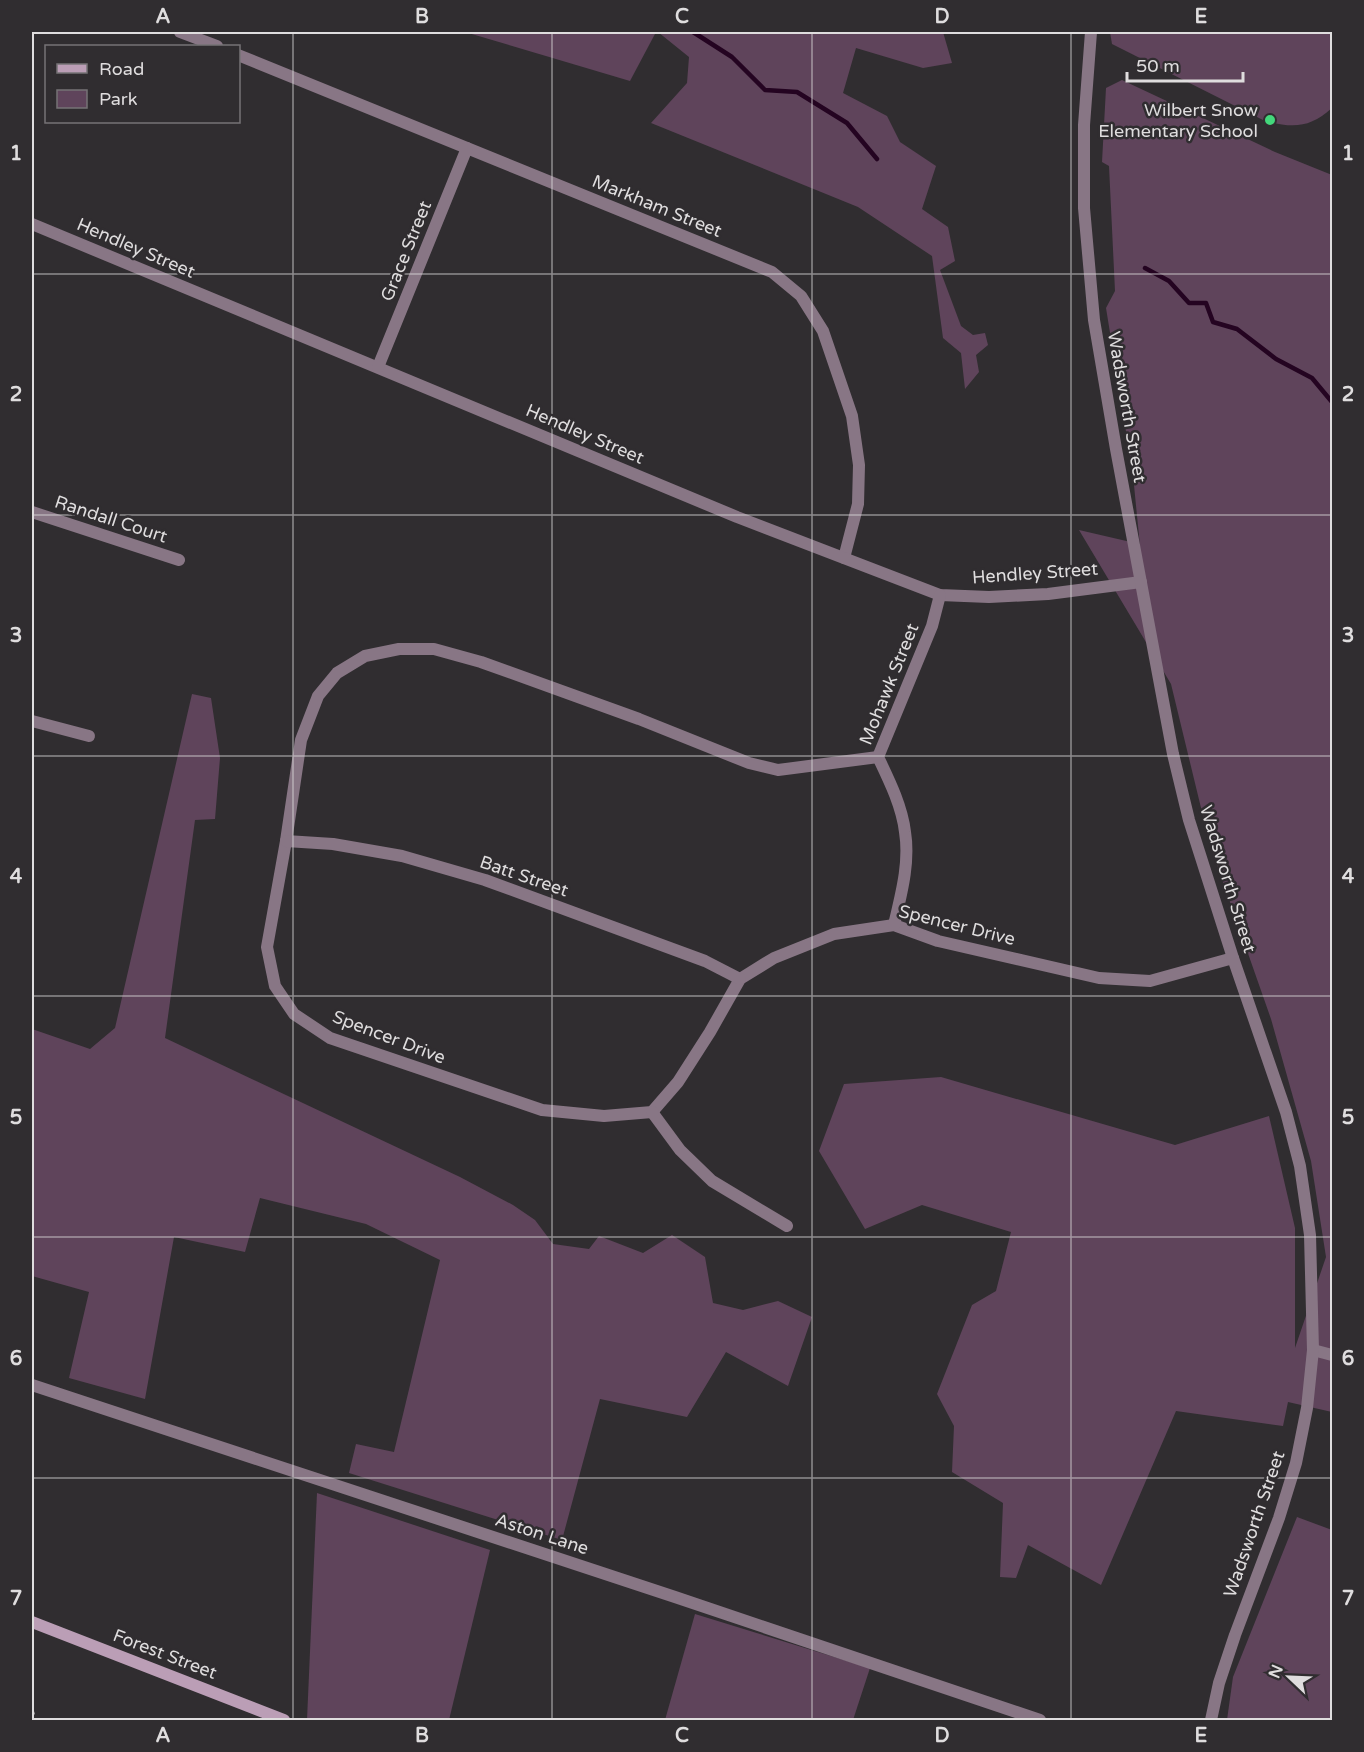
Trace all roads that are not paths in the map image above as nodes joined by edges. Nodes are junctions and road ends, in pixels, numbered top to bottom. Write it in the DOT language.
graph roads {
  1 [pos="180,32"];
  2 [pos="1091,32"];
  3 [pos="214,45"];
  4 [pos="240,56"];
  5 [pos="467,148"];
  6 [pos="32,224"];
  7 [pos="378,368"];
  8 [pos="32,512"];
  9 [pos="844,558"];
  10 [pos="179,560"];
  11 [pos="1141,582"];
  12 [pos="940,595"];
  13 [pos="32,721"];
  14 [pos="88,736"];
  15 [pos="878,757"];
  16 [pos="286,841"];
  17 [pos="894,925"];
  18 [pos="1233,958"];
  19 [pos="740,979"];
  20 [pos="652,1112"];
  21 [pos="787,1226"];
  22 [pos="1313,1350"];
  23 [pos="1332,1355"];
  24 [pos="32,1385"];
  25 [pos="32,1622"];
  26 [pos="284,1720"];
  27 [pos="1040,1720"];
  28 [pos="1211,1720"];
  1 -- 3 [label="street"];
  2 -- 11 [label="street, Wadsworth Street"];
  4 -- 5 [label="street, Markham Street"];
  5 -- 7 [label="street, Grace Street"];
  5 -- 9 [label="street, Markham Street"];
  6 -- 7 [label="street, Hendley Street"];
  7 -- 9 [label="street, Hendley Street"];
  8 -- 10 [label="street, Randall Court"];
  9 -- 12 [label="street, Hendley Street"];
  11 -- 12 [label="street, Hendley Street"];
  11 -- 18 [label="street, Wadsworth Street"];
  12 -- 15 [label="street, Mohawk Street"];
  13 -- 14 [label="street"];
  15 -- 16 [label="street, Spencer Drive"];
  15 -- 17 [label="street, Mohawk Street"];
  16 -- 19 [label="street, Batt Street"];
  16 -- 20 [label="street, Spencer Drive"];
  17 -- 18 [label="street, Spencer Drive"];
  17 -- 19 [label="street, Spencer Drive"];
  18 -- 22 [label="street, Wadsworth Street"];
  19 -- 20 [label="street, Spencer Drive"];
  20 -- 21 [label="street"];
  22 -- 23 [label="street"];
  22 -- 28 [label="street, Wadsworth Street"];
  24 -- 27 [label="street, Aston Lane"];
  25 -- 26 [label="main road, Forest Street"];
}
